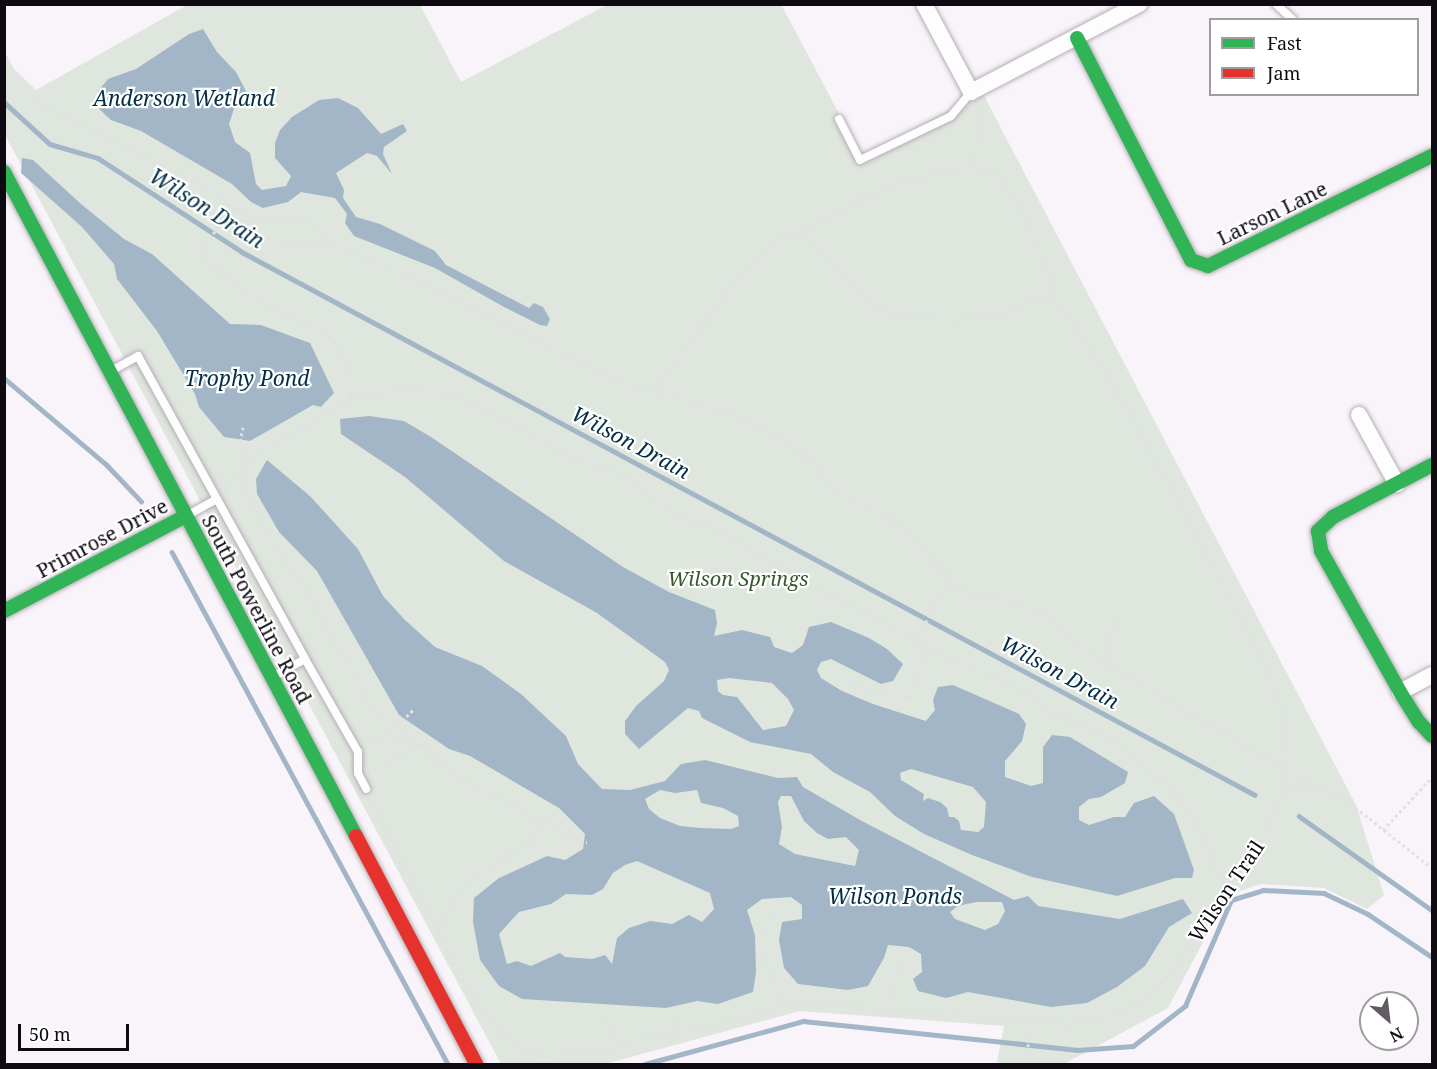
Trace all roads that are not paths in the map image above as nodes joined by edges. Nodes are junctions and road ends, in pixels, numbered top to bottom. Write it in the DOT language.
graph roads {
  1 [pos="924,4"];
  2 [pos="1139,4"];
  3 [pos="1276,4"];
  4 [pos="1291,18"];
  5 [pos="1077,38"];
  6 [pos="977,90"];
  7 [pos="839,119"];
  8 [pos="1432,156"];
  9 [pos="4,172"];
  10 [pos="110,371"];
  11 [pos="1359,415"];
  12 [pos="1432,465"];
  13 [pos="1397,484"];
  14 [pos="216,499"];
  15 [pos="186,516"];
  16 [pos="4,611"];
  17 [pos="305,659"];
  18 [pos="1432,675"];
  19 [pos="272,678"];
  20 [pos="1400,692"];
  21 [pos="1432,736"];
  22 [pos="366,789"];
  23 [pos="476,1065"];
  1 -- 6 [label="street"];
  2 -- 5 [label="street"];
  3 -- 4 [label="lane"];
  5 -- 6 [label="street"];
  5 -- 8 [label="street, Larson Lane"];
  6 -- 7 [label="lane"];
  9 -- 10 [label="street, South Powerline Road"];
  10 -- 14 [label="lane"];
  10 -- 15 [label="street, South Powerline Road"];
  11 -- 13 [label="street"];
  12 -- 13 [label="street"];
  13 -- 20 [label="street"];
  14 -- 15 [label="lane"];
  14 -- 17 [label="lane"];
  15 -- 16 [label="street, Primrose Drive"];
  15 -- 19 [label="street, South Powerline Road"];
  17 -- 19 [label="lane"];
  17 -- 22 [label="lane"];
  18 -- 20 [label="street"];
  19 -- 23 [label="street, South Powerline Road"];
  20 -- 21 [label="street"];
}
